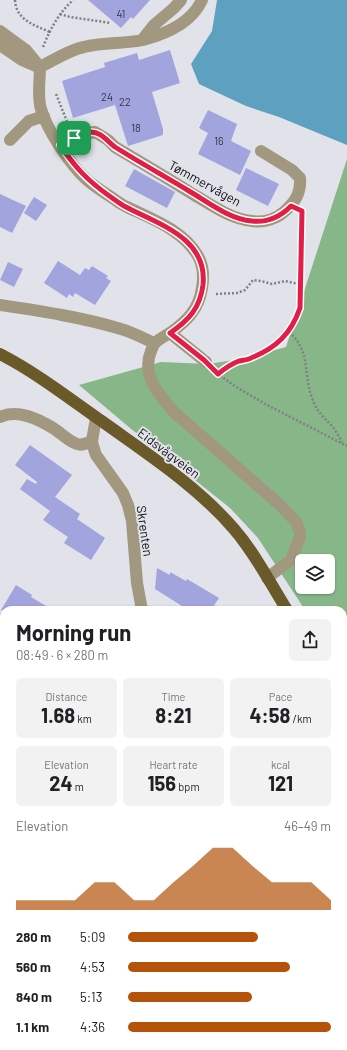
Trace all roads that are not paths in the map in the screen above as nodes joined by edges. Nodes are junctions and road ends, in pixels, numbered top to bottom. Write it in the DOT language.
graph roads {
  1 [pos="181,0"];
  2 [pos="202,0"];
  3 [pos="0,31"];
  4 [pos="142,40"];
  5 [pos="0,44"];
  6 [pos="40,67"];
  7 [pos="44,116"];
  8 [pos="10,140"];
  9 [pos="60,145"];
  10 [pos="260,151"];
  11 [pos="0,305"];
  12 [pos="170,333"];
  13 [pos="154,343"];
  14 [pos="0,354"];
  15 [pos="206,362"];
  16 [pos="0,417"];
  17 [pos="96,418"];
  18 [pos="92,441"];
  19 [pos="267,578"];
  20 [pos="141,606"];
  21 [pos="284,606"];
  1 -- 4 [label="street"];
  2 -- 4 [label="street"];
  3 -- 6 [label="street"];
  4 -- 6 [label="street"];
  5 -- 6 [label="street"];
  6 -- 7 [label="street"];
  7 -- 8 [label="street"];
  7 -- 9 [label="street"];
  9 -- 10 [label="street, Tømmervågen"];
  9 -- 12 [label="street"];
  11 -- 13 [label="street"];
  12 -- 13 [label="street"];
  12 -- 15 [label="street"];
  13 -- 19 [label="street"];
  14 -- 17 [label="main road, Eidsvågveien"];
  16 -- 18 [label="street"];
  17 -- 18 [label="street"];
  17 -- 19 [label="main road, Eidsvågveien"];
  18 -- 20 [label="street, Skrenten"];
  19 -- 21 [label="main road, Eidsvågveien"];
}
